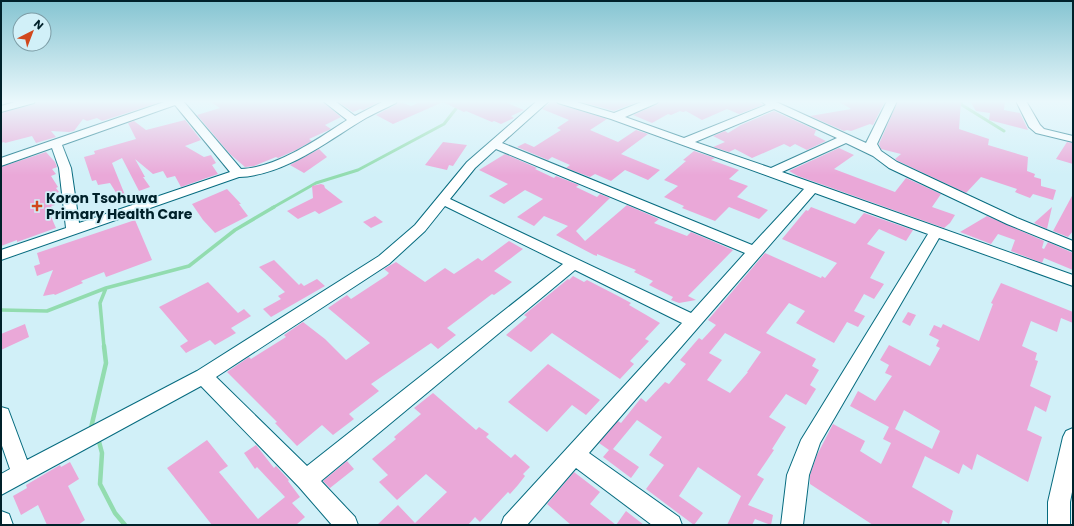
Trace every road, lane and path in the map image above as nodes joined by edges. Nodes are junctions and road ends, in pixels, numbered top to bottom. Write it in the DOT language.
graph roads {
  1 [pos="106,126"];
  2 [pos="198,126"];
  3 [pos="346,126"];
  4 [pos="515,126"];
  5 [pos="637,126"];
  6 [pos="720,126"];
  7 [pos="819,126"];
  8 [pos="883,126"];
  9 [pos="1034,126"];
  10 [pos="851,140"];
  11 [pos="1073,140"];
  12 [pos="684,142"];
  13 [pos="56,143"];
  14 [pos="495,144"];
  15 [pos="874,148"];
  16 [pos="1,162"];
  17 [pos="238,173"];
  18 [pos="771,173"];
  19 [pos="812,188"];
  20 [pos="442,200"];
  21 [pos="73,230"];
  22 [pos="936,232"];
  23 [pos="1073,246"];
  24 [pos="754,252"];
  25 [pos="1,255"];
  26 [pos="574,263"];
  27 [pos="1073,281"];
  28 [pos="693,321"];
  29 [pos="204,376"];
  30 [pos="1,415"];
  31 [pos="1073,437"];
  32 [pos="575,455"];
  33 [pos="22,474"];
  34 [pos="306,480"];
  35 [pos="1,485"];
  36 [pos="347,525"];
  37 [pos="512,525"];
  38 [pos="672,525"];
  39 [pos="792,525"];
  40 [pos="1059,525"];
  1 -- 13 [label="street"];
  2 -- 17 [label="street"];
  3 -- 17 [label="street"];
  4 -- 14 [label="street"];
  5 -- 12 [label="street"];
  6 -- 12 [label="street"];
  7 -- 10 [label="street"];
  8 -- 15 [label="street"];
  9 -- 11 [label="street"];
  10 -- 15 [label="street"];
  10 -- 18 [label="street"];
  12 -- 18 [label="street"];
  13 -- 16 [label="street"];
  13 -- 21 [label="street"];
  14 -- 20 [label="street"];
  14 -- 24 [label="street"];
  15 -- 23 [label="street"];
  17 -- 21 [label="street"];
  18 -- 19 [label="street"];
  19 -- 22 [label="street"];
  19 -- 24 [label="street"];
  20 -- 26 [label="street"];
  20 -- 29 [label="street"];
  21 -- 25 [label="street"];
  22 -- 27 [label="street"];
  22 -- 39 [label="street"];
  24 -- 28 [label="street"];
  26 -- 28 [label="street"];
  26 -- 34 [label="street"];
  28 -- 32 [label="street"];
  29 -- 33 [label="street"];
  29 -- 34 [label="street"];
  30 -- 33 [label="street"];
  31 -- 40 [label="street"];
  32 -- 37 [label="street"];
  32 -- 38 [label="street"];
  33 -- 35 [label="street"];
  34 -- 36 [label="street"];
}
